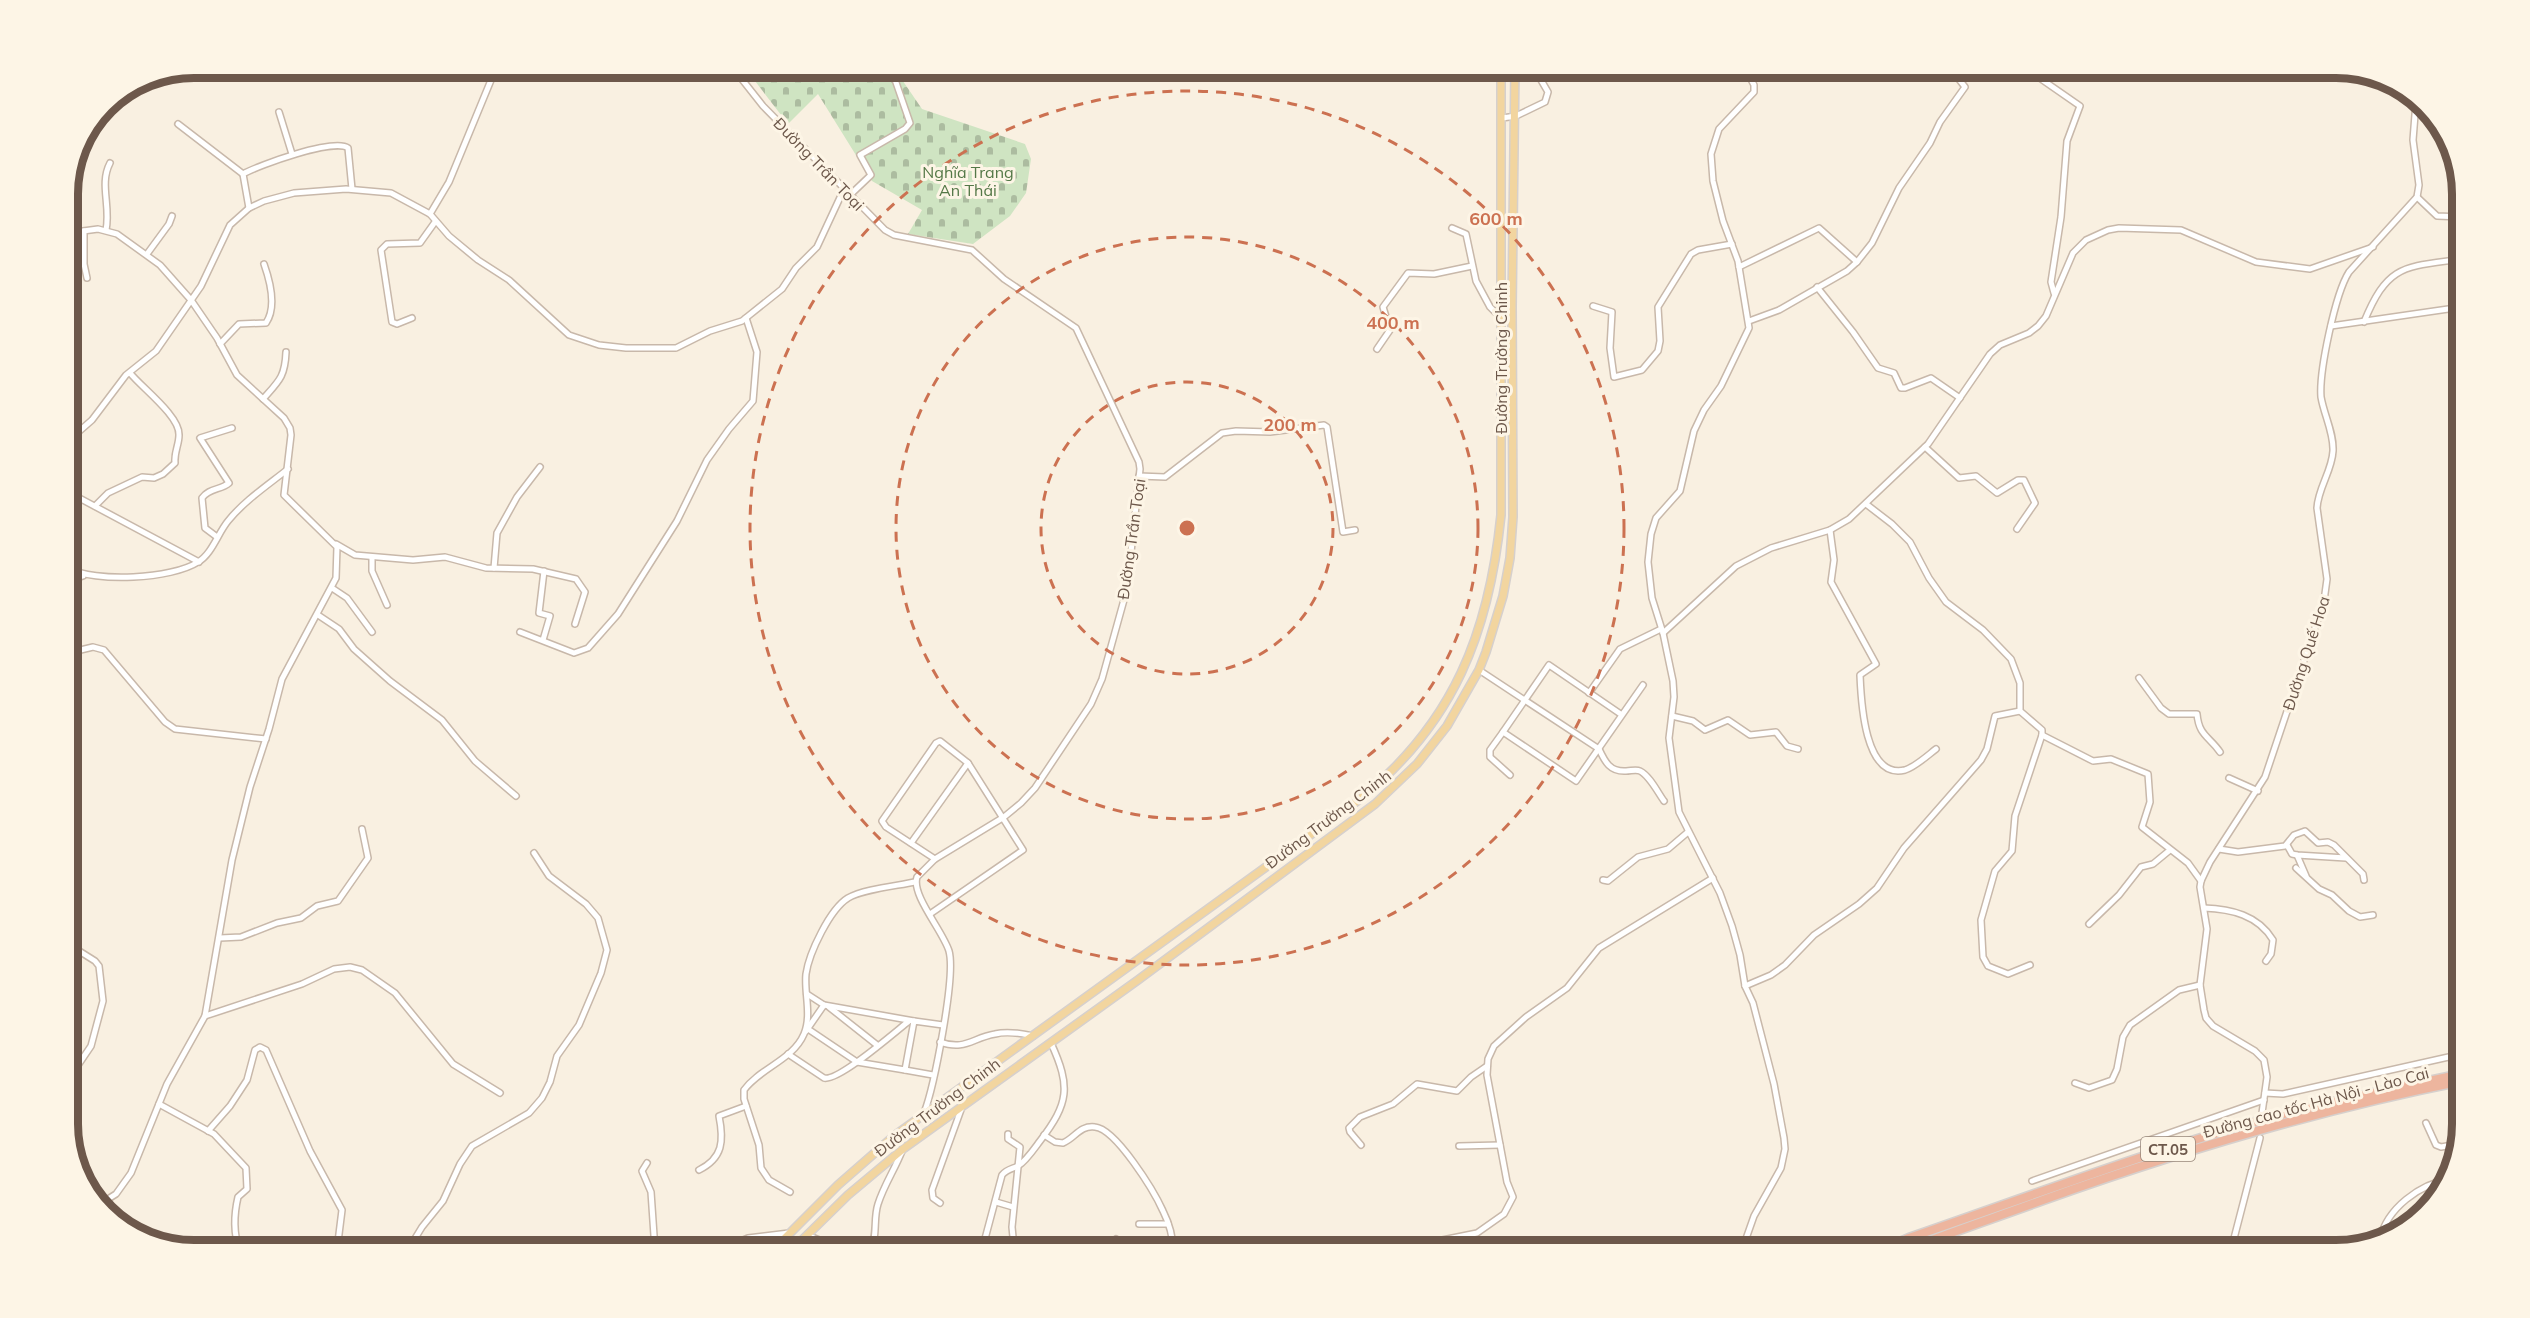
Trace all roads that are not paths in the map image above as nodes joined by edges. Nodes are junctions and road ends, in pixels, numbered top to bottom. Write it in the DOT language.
graph roads {
  1 [pos="492,78"];
  2 [pos="741,78"];
  3 [pos="894,78"];
  4 [pos="1501,78"];
  5 [pos="1515,78"];
  6 [pos="1540,78"];
  7 [pos="1750,78"];
  8 [pos="1958,78"];
  9 [pos="2040,78"];
  10 [pos="2415,110"];
  11 [pos="279,112"];
  12 [pos="1516,116"];
  13 [pos="1502,118"];
  14 [pos="178,124"];
  15 [pos="292,154"];
  16 [pos="110,163"];
  17 [pos="243,174"];
  18 [pos="352,189"];
  19 [pos="844,189"];
  20 [pos="850,195"];
  21 [pos="2417,197"];
  22 [pos="249,208"];
  23 [pos="430,214"];
  24 [pos="172,216"];
  25 [pos="2452,217"];
  26 [pos="435,222"];
  27 [pos="1452,228"];
  28 [pos="106,230"];
  29 [pos="84,231"];
  30 [pos="78,232"];
  31 [pos="1732,244"];
  32 [pos="2374,246"];
  33 [pos="147,254"];
  34 [pos="2452,261"];
  35 [pos="1857,262"];
  36 [pos="264,264"];
  37 [pos="1472,266"];
  38 [pos="1739,267"];
  39 [pos="87,278"];
  40 [pos="1817,287"];
  41 [pos="2054,293"];
  42 [pos="191,300"];
  43 [pos="1593,306"];
  44 [pos="2452,309"];
  45 [pos="1500,317"];
  46 [pos="412,318"];
  47 [pos="746,318"];
  48 [pos="1749,321"];
  49 [pos="2364,322"];
  50 [pos="2331,326"];
  51 [pos="220,344"];
  52 [pos="1377,349"];
  53 [pos="286,351"];
  54 [pos="130,373"];
  55 [pos="1960,398"];
  56 [pos="263,399"];
  57 [pos="232,428"];
  58 [pos="78,432"];
  59 [pos="1925,447"];
  60 [pos="540,467"];
  61 [pos="288,469"];
  62 [pos="1139,476"];
  63 [pos="78,497"];
  64 [pos="1866,504"];
  65 [pos="96,506"];
  66 [pos="2017,529"];
  67 [pos="1355,530"];
  68 [pos="1830,530"];
  69 [pos="217,537"];
  70 [pos="336,544"];
  71 [pos="372,556"];
  72 [pos="199,562"];
  73 [pos="494,568"];
  74 [pos="544,571"];
  75 [pos="78,573"];
  76 [pos="83,576"];
  77 [pos="78,578"];
  78 [pos="332,588"];
  79 [pos="387,605"];
  80 [pos="318,615"];
  81 [pos="1484,615"];
  82 [pos="1497,619"];
  83 [pos="575,624"];
  84 [pos="1662,631"];
  85 [pos="372,632"];
  86 [pos="520,632"];
  87 [pos="543,640"];
  88 [pos="78,651"];
  89 [pos="1479,670"];
  90 [pos="2139,678"];
  91 [pos="1643,685"];
  92 [pos="1589,693"];
  93 [pos="1526,699"];
  94 [pos="2019,711"];
  95 [pos="1622,715"];
  96 [pos="1672,716"];
  97 [pos="1503,732"];
  98 [pos="2042,735"];
  99 [pos="266,739"];
  100 [pos="1599,749"];
  101 [pos="1798,749"];
  102 [pos="1936,749"];
  103 [pos="2220,752"];
  104 [pos="968,763"];
  105 [pos="1510,775"];
  106 [pos="2229,778"];
  107 [pos="2258,791"];
  108 [pos="1368,793"];
  109 [pos="516,796"];
  110 [pos="1664,801"];
  111 [pos="1376,803"];
  112 [pos="1004,817"];
  113 [pos="362,829"];
  114 [pos="1688,832"];
  115 [pos="911,843"];
  116 [pos="2287,845"];
  117 [pos="2219,849"];
  118 [pos="2170,850"];
  119 [pos="534,853"];
  120 [pos="2296,855"];
  121 [pos="2346,858"];
  122 [pos="935,859"];
  123 [pos="2296,868"];
  124 [pos="1713,878"];
  125 [pos="2307,879"];
  126 [pos="1603,880"];
  127 [pos="2364,880"];
  128 [pos="2201,881"];
  129 [pos="915,882"];
  130 [pos="2204,908"];
  131 [pos="930,914"];
  132 [pos="2373,915"];
  133 [pos="2089,924"];
  134 [pos="220,938"];
  135 [pos="78,951"];
  136 [pos="2266,961"];
  137 [pos="2030,965"];
  138 [pos="2200,985"];
  139 [pos="1745,986"];
  140 [pos="807,994"];
  141 [pos="827,1006"];
  142 [pos="205,1017"];
  143 [pos="892,1018"];
  144 [pos="911,1021"];
  145 [pos="943,1025"];
  146 [pos="895,1031"];
  147 [pos="806,1032"];
  148 [pos="1033,1036"];
  149 [pos="940,1042"];
  150 [pos="1051,1043"];
  151 [pos="877,1045"];
  152 [pos="788,1054"];
  153 [pos="2452,1056"];
  154 [pos="857,1062"];
  155 [pos="78,1065"];
  156 [pos="1487,1066"];
  157 [pos="989,1067"];
  158 [pos="905,1070"];
  159 [pos="933,1075"];
  160 [pos="2452,1076"];
  161 [pos="998,1081"];
  162 [pos="2074,1083"];
  163 [pos="2452,1083"];
  164 [pos="500,1093"];
  165 [pos="2265,1093"];
  166 [pos="2264,1100"];
  167 [pos="159,1104"];
  168 [pos="746,1106"];
  169 [pos="962,1107"];
  170 [pos="2262,1113"];
  171 [pos="923,1115"];
  172 [pos="2426,1123"];
  173 [pos="208,1131"];
  174 [pos="1008,1134"];
  175 [pos="1044,1135"];
  176 [pos="2260,1138"];
  177 [pos="2450,1144"];
  178 [pos="1361,1145"];
  179 [pos="1500,1145"];
  180 [pos="1459,1146"];
  181 [pos="903,1149"];
  182 [pos="647,1163"];
  183 [pos="1019,1166"];
  184 [pos="699,1170"];
  185 [pos="2032,1181"];
  186 [pos="2435,1183"];
  187 [pos="790,1192"];
  188 [pos="107,1200"];
  189 [pos="996,1202"];
  190 [pos="940,1203"];
  191 [pos="1013,1207"];
  192 [pos="1139,1224"];
  193 [pos="1168,1224"];
  194 [pos="2385,1229"];
  195 [pos="789,1233"];
  196 [pos="807,1235"];
  197 [pos="236,1240"];
  198 [pos="338,1240"];
  199 [pos="414,1240"];
  200 [pos="654,1240"];
  201 [pos="744,1240"];
  202 [pos="783,1240"];
  203 [pos="802,1240"];
  204 [pos="819,1240"];
  205 [pos="874,1240"];
  206 [pos="985,1240"];
  207 [pos="1016,1240"];
  208 [pos="1171,1240"];
  209 [pos="1444,1240"];
  210 [pos="1746,1240"];
  211 [pos="1905,1240"];
  212 [pos="1937,1240"];
  213 [pos="2234,1240"];
  1 -- 23 [label="street"];
  2 -- 19 [label="street, Đường Trần Toại"];
  3 -- 20 [label="street"];
  4 -- 13 [label="main road, Đường Trường Chinh"];
  5 -- 12 [label="main road, Đường Trường Chinh"];
  6 -- 12 [label="street"];
  7 -- 31 [label="street"];
  8 -- 35 [label="street"];
  9 -- 41 [label="street"];
  10 -- 21 [label="street"];
  11 -- 15 [label="street"];
  12 -- 13 [label="street"];
  12 -- 82 [label="main road, Đường Trường Chinh"];
  13 -- 45 [label="main road, Đường Trường Chinh"];
  14 -- 17 [label="street"];
  15 -- 17 [label="street"];
  15 -- 18 [label="street"];
  16 -- 28 [label="street"];
  17 -- 22 [label="street"];
  18 -- 22 [label="street"];
  18 -- 23 [label="street"];
  19 -- 20 [label="street, Đường Trần Toại"];
  19 -- 47 [label="street"];
  20 -- 62 [label="street, Đường Trần Toại"];
  21 -- 25 [label="street"];
  21 -- 32 [label="street, Đường Quế Hoa"];
  22 -- 42 [label="street"];
  23 -- 26 [label="street"];
  24 -- 33 [label="street"];
  26 -- 46 [label="street"];
  26 -- 47 [label="street"];
  27 -- 37 [label="street"];
  28 -- 29 [label="street"];
  28 -- 33 [label="street"];
  29 -- 30 [label="street"];
  29 -- 39 [label="street"];
  31 -- 38 [label="street"];
  31 -- 43 [label="street"];
  32 -- 41 [label="street"];
  32 -- 50 [label="street, Đường Quế Hoa"];
  33 -- 42 [label="street"];
  34 -- 49 [label="street"];
  35 -- 38 [label="street"];
  35 -- 40 [label="street"];
  36 -- 51 [label="street"];
  37 -- 45 [label="street"];
  37 -- 52 [label="street"];
  38 -- 48 [label="street"];
  40 -- 48 [label="street"];
  40 -- 55 [label="street"];
  41 -- 55 [label="street"];
  42 -- 51 [label="street"];
  42 -- 54 [label="street"];
  44 -- 49 [label="street"];
  45 -- 81 [label="main road, Đường Trường Chinh"];
  47 -- 87 [label="street"];
  48 -- 84 [label="street"];
  49 -- 50 [label="street"];
  50 -- 107 [label="street, Đường Quế Hoa"];
  51 -- 56 [label="street"];
  53 -- 56 [label="street"];
  54 -- 58 [label="street"];
  54 -- 65 [label="street"];
  55 -- 59 [label="street"];
  56 -- 61 [label="street"];
  57 -- 69 [label="street"];
  59 -- 64 [label="street"];
  59 -- 66 [label="street"];
  60 -- 73 [label="street"];
  61 -- 69 [label="street"];
  61 -- 70 [label="street"];
  62 -- 67 [label="street"];
  62 -- 112 [label="street, Đường Trần Toại"];
  63 -- 65 [label="street"];
  64 -- 68 [label="street"];
  64 -- 94 [label="street"];
  65 -- 72 [label="street"];
  68 -- 84 [label="street"];
  68 -- 102 [label="street"];
  69 -- 72 [label="street"];
  70 -- 71 [label="street"];
  70 -- 78 [label="street"];
  71 -- 73 [label="street"];
  71 -- 79 [label="street"];
  72 -- 76 [label="street"];
  73 -- 74 [label="street"];
  74 -- 83 [label="street"];
  74 -- 87 [label="street"];
  75 -- 76 [label="street"];
  76 -- 77 [label="street"];
  78 -- 80 [label="street"];
  78 -- 85 [label="street"];
  80 -- 99 [label="street"];
  80 -- 109 [label="street"];
  81 -- 82 [label="main road"];
  81 -- 108 [label="main road, Đường Trường Chinh"];
  82 -- 89 [label="main road, Đường Trường Chinh"];
  84 -- 92 [label="street"];
  84 -- 96 [label="street"];
  86 -- 87 [label="street"];
  88 -- 99 [label="street"];
  89 -- 93 [label="street"];
  89 -- 111 [label="main road, Đường Trường Chinh"];
  90 -- 103 [label="street"];
  91 -- 95 [label="street"];
  92 -- 93 [label="street"];
  92 -- 95 [label="street"];
  93 -- 97 [label="street"];
  93 -- 100 [label="street"];
  94 -- 98 [label="street"];
  94 -- 139 [label="street"];
  95 -- 100 [label="street"];
  96 -- 101 [label="street"];
  96 -- 114 [label="street"];
  97 -- 100 [label="street"];
  97 -- 105 [label="street"];
  98 -- 118 [label="street"];
  98 -- 137 [label="street"];
  99 -- 134 [label="street"];
  100 -- 110 [label="street"];
  104 -- 112 [label="street"];
  104 -- 115 [label="street"];
  104 -- 115 [label="street"];
  106 -- 107 [label="street"];
  107 -- 117 [label="street, Đường Quế Hoa"];
  108 -- 111 [label="main road"];
  108 -- 148 [label="main road, Đường Trường Chinh"];
  111 -- 150 [label="main road, Đường Trường Chinh"];
  112 -- 122 [label="street, Đường Trần Toại"];
  112 -- 131 [label="street"];
  113 -- 134 [label="street"];
  114 -- 124 [label="street"];
  114 -- 126 [label="street"];
  115 -- 122 [label="street"];
  116 -- 117 [label="street"];
  116 -- 120 [label="street"];
  116 -- 121 [label="street"];
  117 -- 128 [label="street, Đường Quế Hoa"];
  118 -- 128 [label="street"];
  118 -- 133 [label="street"];
  119 -- 199 [label="street"];
  120 -- 121 [label="street"];
  120 -- 125 [label="street"];
  121 -- 127 [label="street"];
  122 -- 129 [label="street, Đường Trần Toại"];
  123 -- 125 [label="street"];
  124 -- 139 [label="street"];
  124 -- 156 [label="street"];
  125 -- 132 [label="street"];
  128 -- 130 [label="street"];
  129 -- 131 [label="street"];
  129 -- 140 [label="street"];
  130 -- 136 [label="street"];
  130 -- 138 [label="street"];
  131 -- 145 [label="street"];
  134 -- 142 [label="street"];
  135 -- 155 [label="street"];
  138 -- 162 [label="street"];
  138 -- 165 [label="street"];
  139 -- 210 [label="street"];
  140 -- 141 [label="street"];
  140 -- 147 [label="street"];
  141 -- 143 [label="street"];
  141 -- 147 [label="street"];
  141 -- 151 [label="street"];
  142 -- 164 [label="street"];
  142 -- 167 [label="street"];
  143 -- 144 [label="street"];
  143 -- 146 [label="street"];
  144 -- 145 [label="street"];
  144 -- 146 [label="street"];
  144 -- 158 [label="street"];
  145 -- 149 [label="street"];
  146 -- 151 [label="street"];
  147 -- 152 [label="street"];
  147 -- 154 [label="street"];
  148 -- 149 [label="street"];
  148 -- 157 [label="main road, Đường Trường Chinh"];
  149 -- 159 [label="street"];
  150 -- 161 [label="main road, Đường Trường Chinh"];
  150 -- 175 [label="street"];
  151 -- 154 [label="street"];
  152 -- 154 [label="street"];
  152 -- 168 [label="street"];
  153 -- 165 [label="street"];
  154 -- 158 [label="street"];
  156 -- 178 [label="street"];
  156 -- 179 [label="street"];
  157 -- 161 [label="main road"];
  157 -- 171 [label="main road, Đường Trường Chinh"];
  158 -- 159 [label="street"];
  159 -- 171 [label="street"];
  160 -- 211 [label="highway, Đường cao tốc Hà Nội - Lào Cai / CT.05"];
  161 -- 169 [label="main road, Đường Trường Chinh"];
  163 -- 212 [label="highway, Đường cao tốc Hà Nội - Lào Cai / CT.05"];
  165 -- 166 [label="street"];
  166 -- 170 [label="street"];
  166 -- 185 [label="street"];
  167 -- 173 [label="street"];
  167 -- 188 [label="street"];
  168 -- 184 [label="street"];
  168 -- 187 [label="street"];
  169 -- 181 [label="main road, Đường Trường Chinh"];
  169 -- 190 [label="street"];
  171 -- 195 [label="main road, Đường Trường Chinh"];
  172 -- 177 [label="street"];
  173 -- 197 [label="street"];
  173 -- 198 [label="street"];
  174 -- 183 [label="street"];
  175 -- 183 [label="street"];
  175 -- 193 [label="street"];
  176 -- 213 [label="street"];
  179 -- 180 [label="street"];
  179 -- 209 [label="street"];
  181 -- 196 [label="main road, Đường Trường Chinh"];
  181 -- 205 [label="street"];
  182 -- 200 [label="street"];
  183 -- 189 [label="street"];
  183 -- 191 [label="street"];
  186 -- 194 [label="street"];
  189 -- 191 [label="street"];
  189 -- 206 [label="street"];
  191 -- 207 [label="street"];
  192 -- 193 [label="street"];
  193 -- 208 [label="street"];
  195 -- 201 [label="street"];
  195 -- 202 [label="main road, Đường Trường Chinh"];
  196 -- 203 [label="main road, Đường Trường Chinh"];
  196 -- 204 [label="street"];
}
